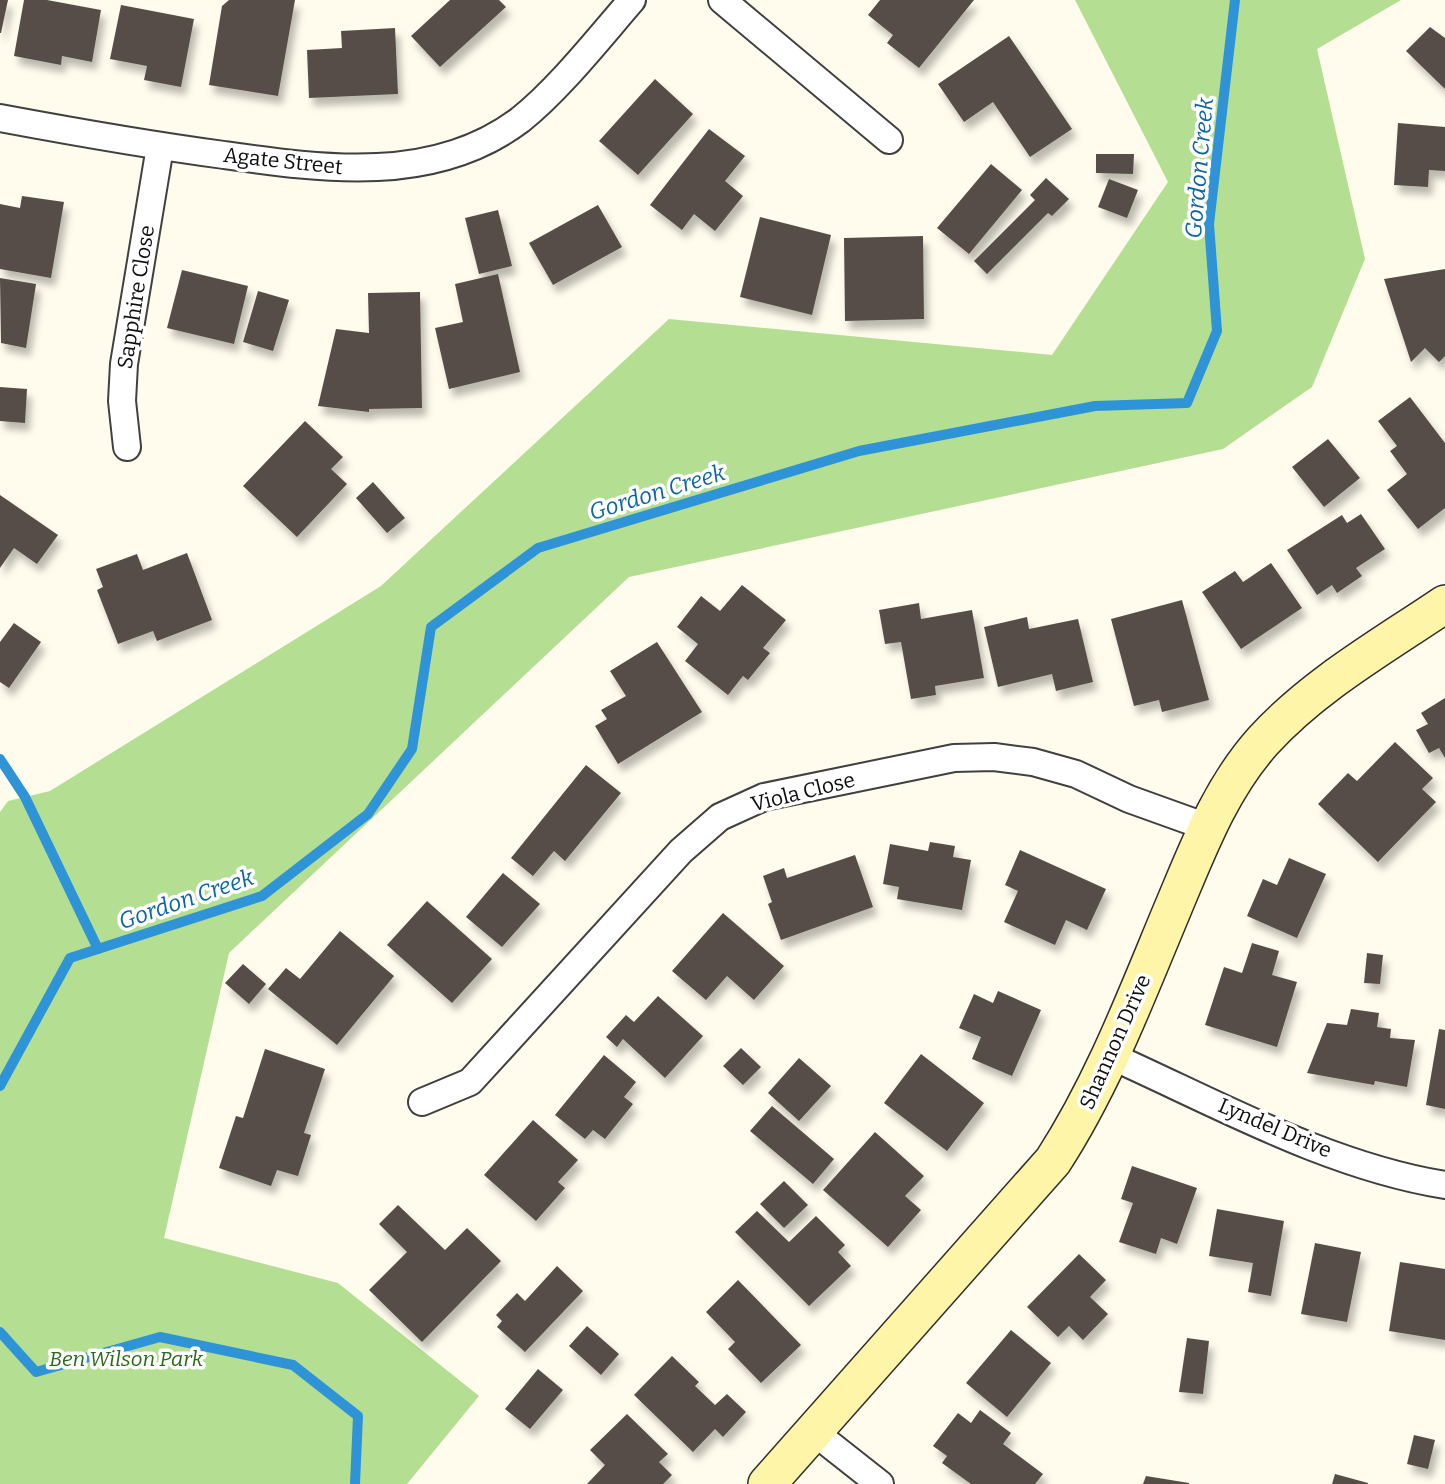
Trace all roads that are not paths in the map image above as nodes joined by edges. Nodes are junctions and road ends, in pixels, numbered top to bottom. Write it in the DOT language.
graph roads {
  1 [pos="632,0"];
  2 [pos="722,0"];
  3 [pos="0,118"];
  4 [pos="889,140"];
  5 [pos="160,147"];
  6 [pos="127,447"];
  7 [pos="1445,604"];
  8 [pos="1207,827"];
  9 [pos="1111,1056"];
  10 [pos="422,1102"];
  11 [pos="1445,1185"];
  12 [pos="814,1432"];
  13 [pos="767,1484"];
  14 [pos="880,1484"];
  1 -- 5 [label="street, Agate Street"];
  2 -- 4 [label="street"];
  3 -- 5 [label="street, Agate Street"];
  5 -- 6 [label="street, Sapphire Close"];
  7 -- 8 [label="street, Shannon Drive"];
  8 -- 9 [label="street, Shannon Drive"];
  8 -- 10 [label="street, Viola Close"];
  9 -- 11 [label="street, Lyndel Drive"];
  9 -- 12 [label="street, Shannon Drive"];
  12 -- 13 [label="street, Shannon Drive"];
  12 -- 14 [label="street"];
}
